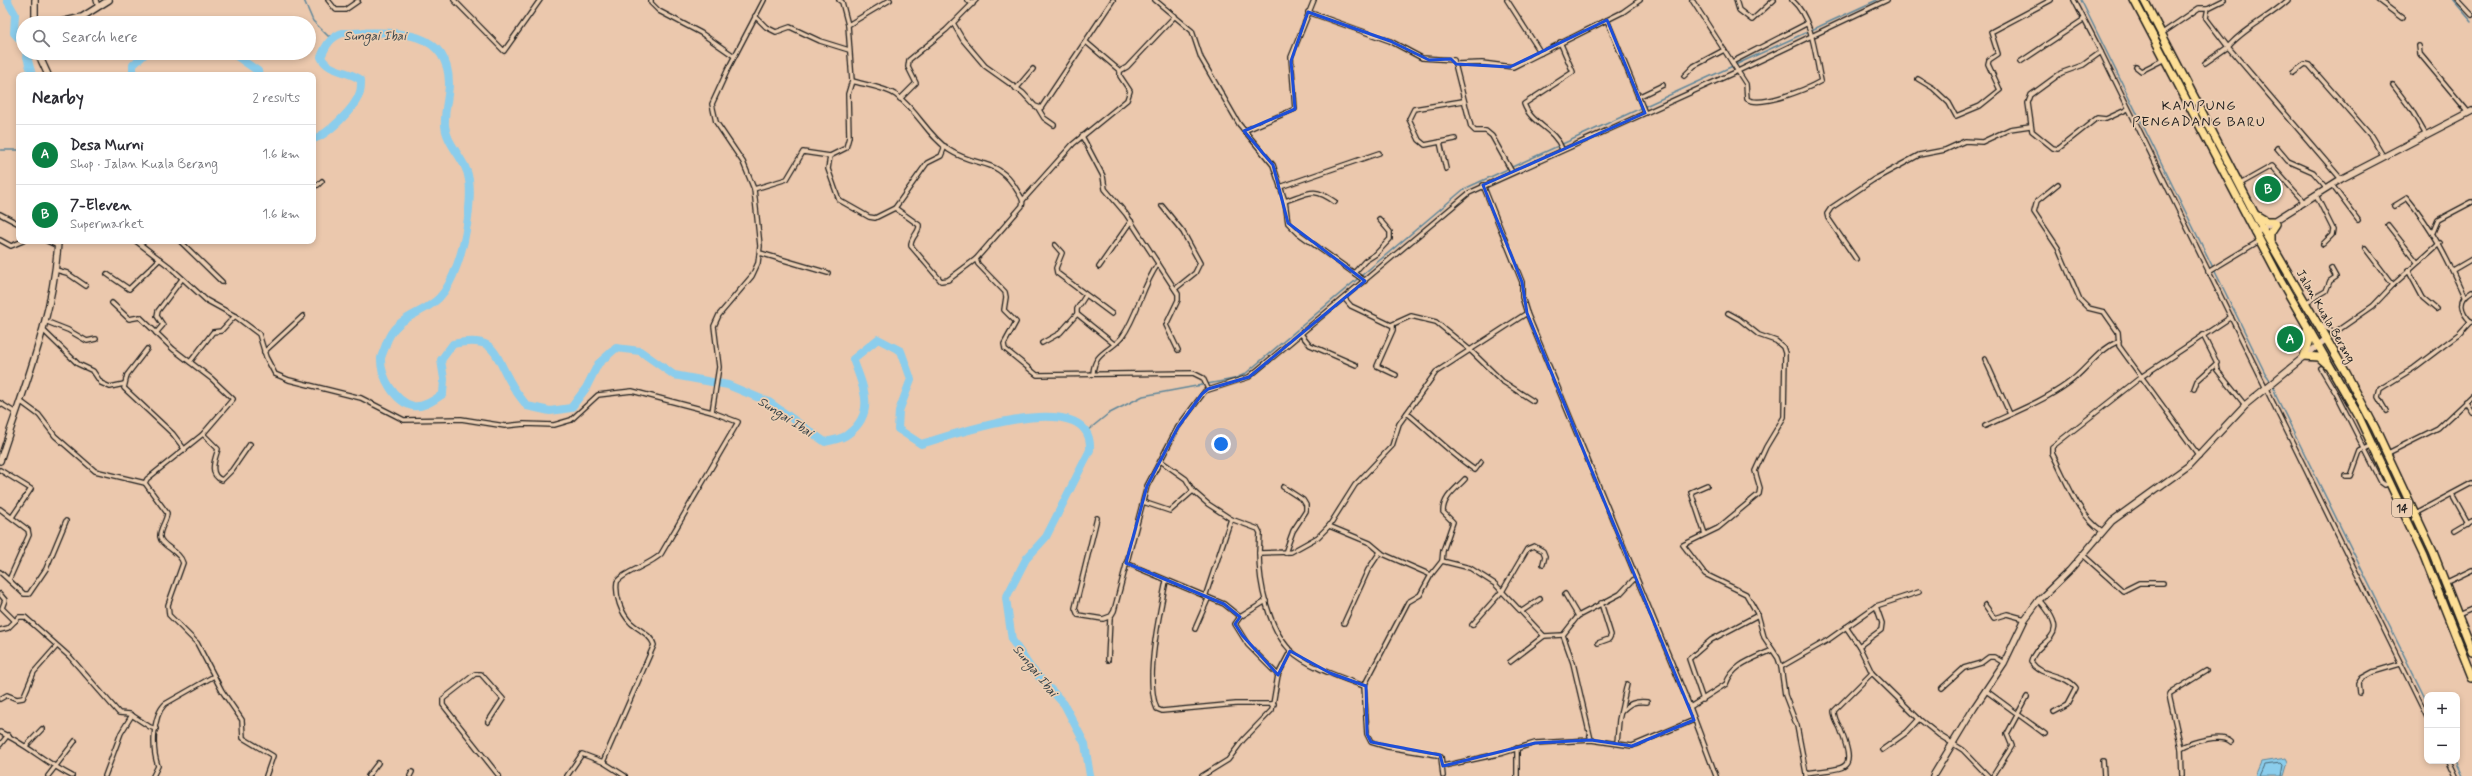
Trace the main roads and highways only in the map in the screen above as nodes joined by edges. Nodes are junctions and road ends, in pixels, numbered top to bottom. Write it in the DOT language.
graph roads {
  1 [pos="35,0"];
  2 [pos="109,0"];
  3 [pos="2134,0"];
  4 [pos="2144,0"];
  5 [pos="35,16"];
  6 [pos="82,16"];
  7 [pos="41,60"];
  8 [pos="47,72"];
  9 [pos="2470,112"];
  10 [pos="2233,191"];
  11 [pos="2253,210"];
  12 [pos="2274,222"];
  13 [pos="2263,230"];
  14 [pos="2256,238"];
  15 [pos="2271,243"];
  16 [pos="58,244"];
  17 [pos="2301,315"];
  18 [pos="2326,339"];
  19 [pos="2318,345"];
  20 [pos="2304,356"];
  21 [pos="2346,372"];
  22 [pos="2337,375"];
  23 [pos="2346,391"];
  24 [pos="0,461"];
  25 [pos="2472,651"];
  26 [pos="2472,677"];
  27 [pos="1933,776"];
  1 -- 5 [label="main road"];
  2 -- 6 [label="main road"];
  3 -- 10 [label="highway, Jalan Kuala Berang / 14"];
  4 -- 11 [label="highway, Jalan Kuala Berang / 14"];
  7 -- 8 [label="main road"];
  9 -- 12 [label="main road"];
  10 -- 14 [label="highway, Jalan Kuala Berang / 14"];
  10 -- 14 [label="highway, Jalan Kuala Berang / 14"];
  11 -- 12 [label="highway"];
  11 -- 13 [label="highway, Jalan Kuala Berang / 14"];
  12 -- 13 [label="main road"];
  12 -- 15 [label="highway"];
  13 -- 14 [label="main road"];
  13 -- 15 [label="highway, Jalan Kuala Berang / 14"];
  14 -- 17 [label="highway, Jalan Kuala Berang / 14"];
  15 -- 18 [label="highway, Jalan Kuala Berang / 14"];
  16 -- 24 [label="main road"];
  17 -- 19 [label="highway, Jalan Kuala Berang / 14"];
  17 -- 20 [label="highway"];
  18 -- 19 [label="main road"];
  18 -- 21 [label="highway, Jalan Kuala Berang / 14"];
  19 -- 20 [label="main road"];
  19 -- 22 [label="highway, Jalan Kuala Berang / 14"];
  20 -- 22 [label="highway"];
  20 -- 27 [label="main road"];
  21 -- 23 [label="highway"];
  21 -- 25 [label="highway, Jalan Kuala Berang / 14"];
  22 -- 23 [label="highway, Jalan Kuala Berang / 14"];
  23 -- 26 [label="highway, Jalan Kuala Berang / 14"];
}
